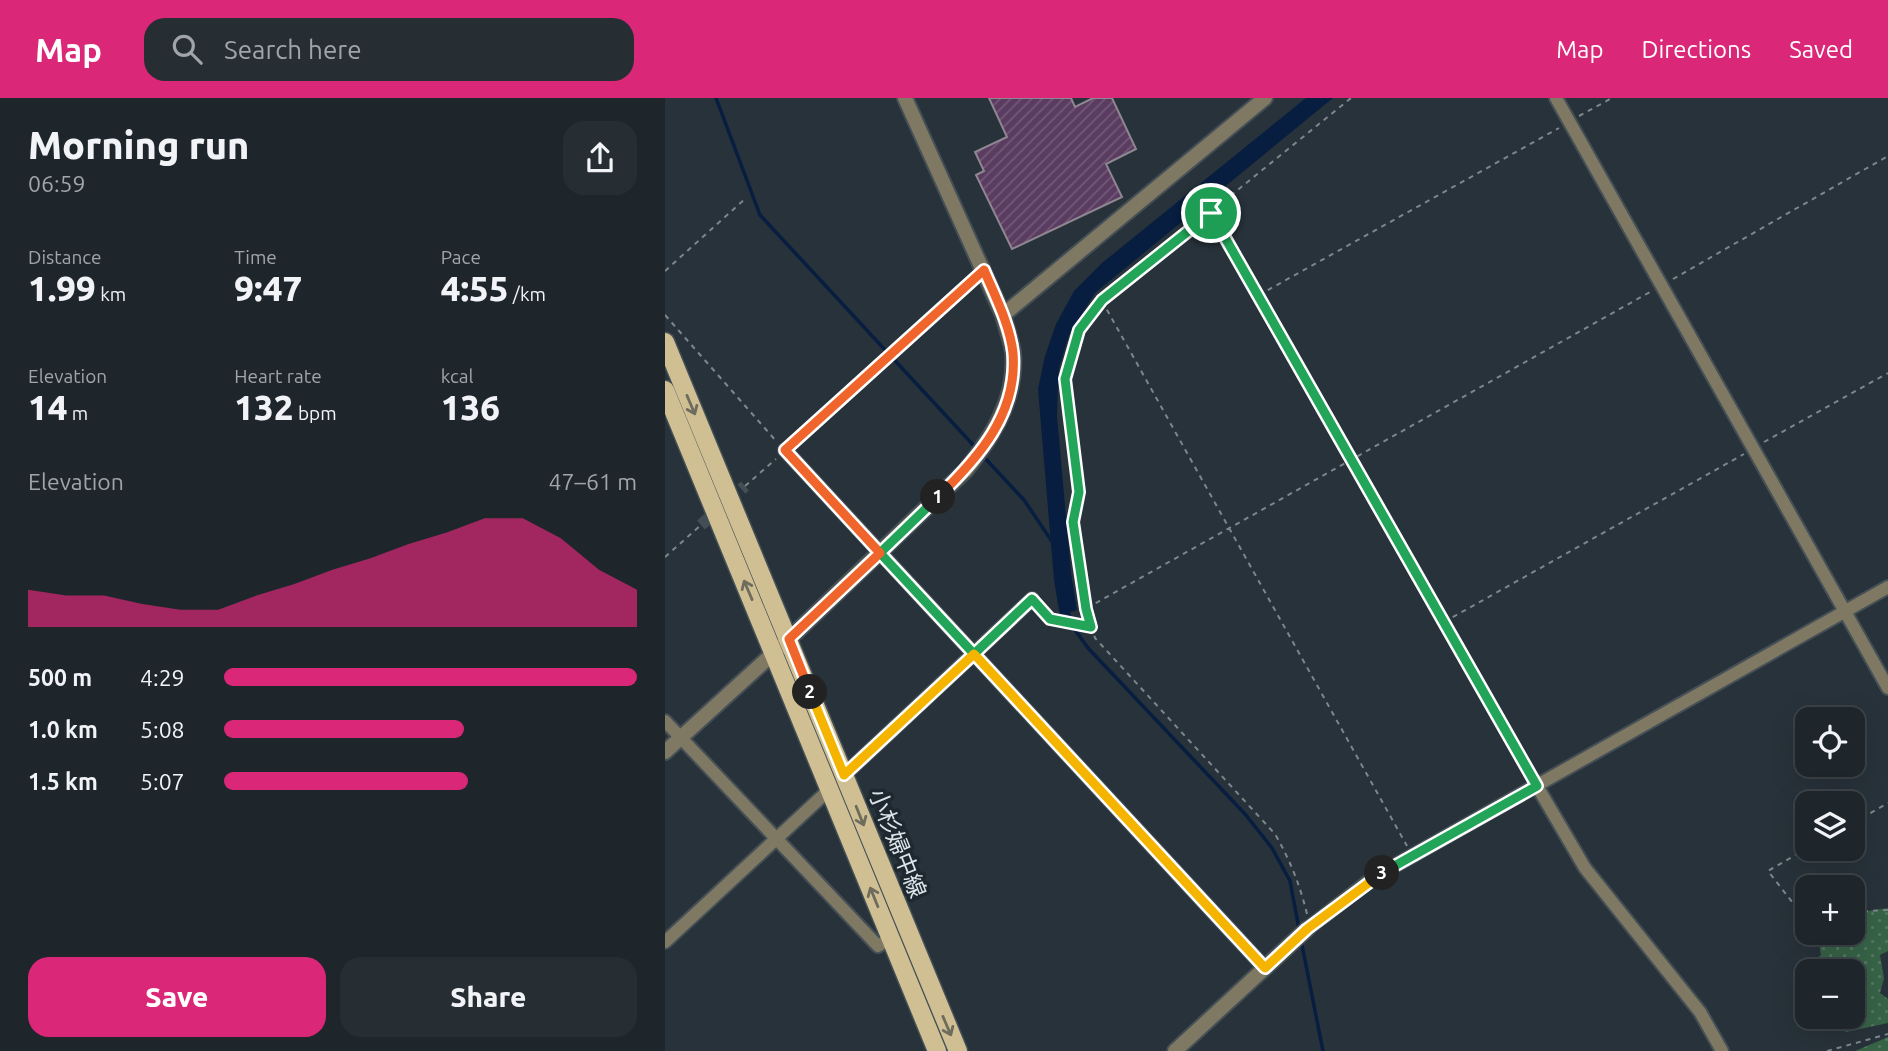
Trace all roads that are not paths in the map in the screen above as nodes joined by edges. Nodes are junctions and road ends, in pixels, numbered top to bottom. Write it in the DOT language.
graph roads {
  1 [pos="905,98"];
  2 [pos="1265,98"];
  3 [pos="1556,98"];
  4 [pos="1003,315"];
  5 [pos="665,342"];
  6 [pos="665,390"];
  7 [pos="785,450"];
  8 [pos="880,553"];
  9 [pos="1888,587"];
  10 [pos="1032,599"];
  11 [pos="1845,611"];
  12 [pos="789,639"];
  13 [pos="774,653"];
  14 [pos="974,654"];
  15 [pos="1888,688"];
  16 [pos="665,721"];
  17 [pos="681,738"];
  18 [pos="665,752"];
  19 [pos="844,775"];
  20 [pos="1537,786"];
  21 [pos="830,789"];
  22 [pos="775,840"];
  23 [pos="1308,928"];
  24 [pos="891,938"];
  25 [pos="665,942"];
  26 [pos="1265,968"];
  27 [pos="936,1051"];
  28 [pos="958,1051"];
  29 [pos="1175,1051"];
  30 [pos="1722,1051"];
  1 -- 4 [label="street"];
  2 -- 4 [label="street"];
  3 -- 11 [label="street"];
  4 -- 8 [label="street"];
  5 -- 12 [label="main road, 小杉婦中線, one-way"];
  13 -- 6 [label="main road, 小杉婦中線, one-way"];
  7 -- 8 [label="street"];
  8 -- 12 [label="street"];
  8 -- 14 [label="street"];
  9 -- 11 [label="street"];
  10 -- 14 [label="street"];
  11 -- 15 [label="street"];
  11 -- 20 [label="street"];
  12 -- 13 [label="street"];
  12 -- 19 [label="main road, 小杉婦中線"];
  13 -- 17 [label="street"];
  13 -- 21 [label="main road, 小杉婦中線"];
  14 -- 19 [label="street"];
  14 -- 26 [label="street"];
  16 -- 17 [label="street"];
  17 -- 18 [label="street"];
  17 -- 22 [label="street"];
  19 -- 28 [label="main road, 小杉婦中線, one-way"];
  20 -- 23 [label="street"];
  20 -- 30 [label="street"];
  21 -- 22 [label="street"];
  24 -- 21 [label="main road, 小杉婦中線, one-way"];
  22 -- 24 [label="street"];
  22 -- 25 [label="street"];
  23 -- 26 [label="street"];
  24 -- 27 [label="main road, 小杉婦中線"];
  26 -- 29 [label="street"];
}
